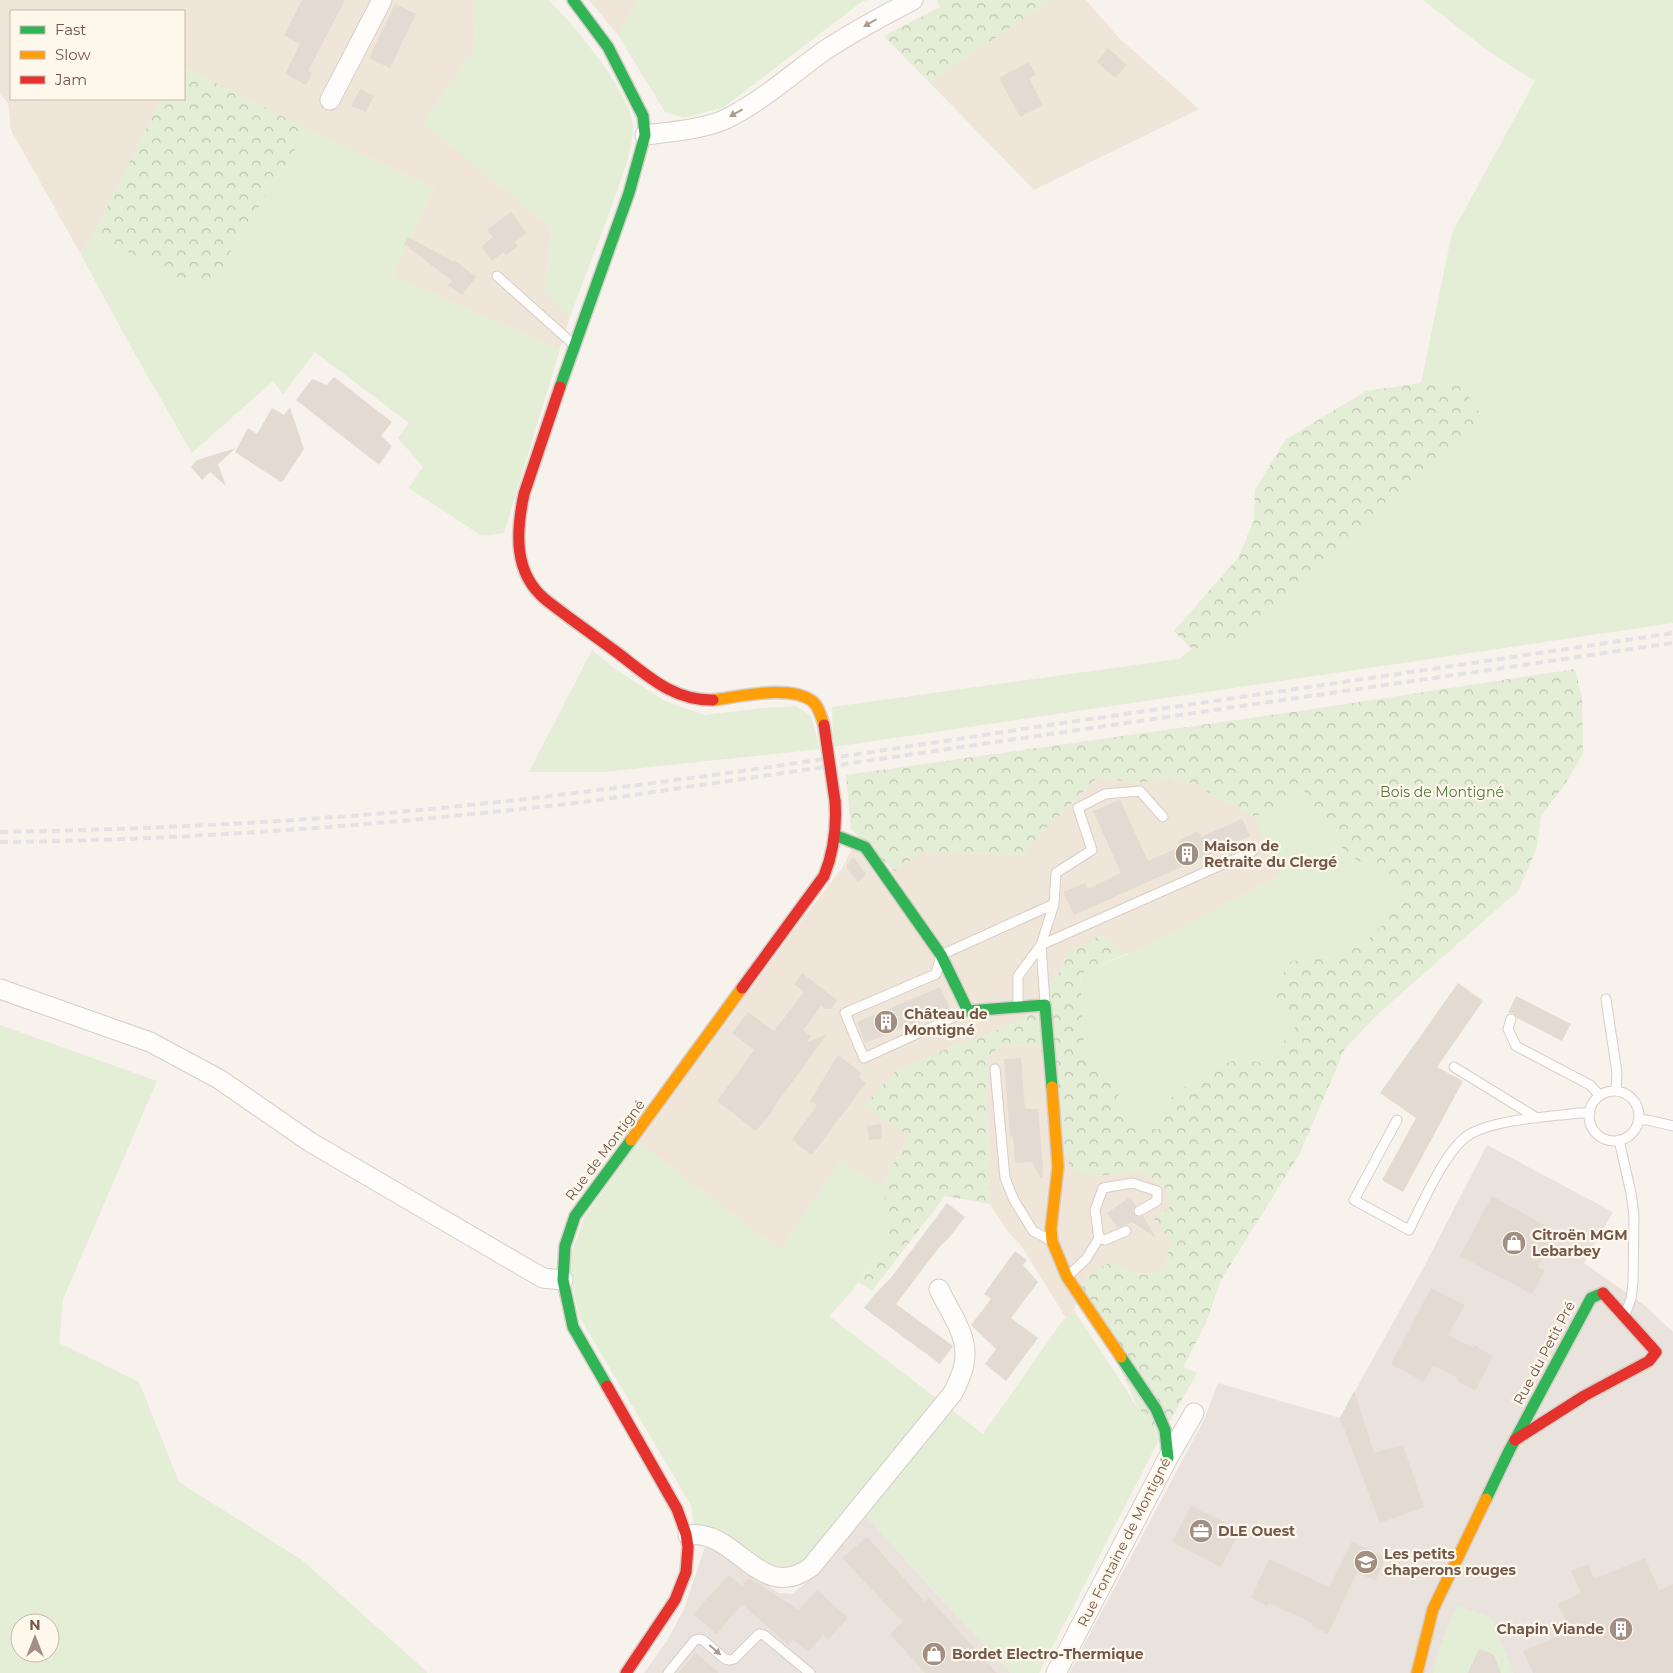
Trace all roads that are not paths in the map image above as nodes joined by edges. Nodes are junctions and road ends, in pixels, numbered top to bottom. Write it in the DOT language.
graph roads {
  1 [pos="382,0"];
  2 [pos="572,0"];
  3 [pos="914,0"];
  4 [pos="330,100"];
  5 [pos="645,135"];
  6 [pos="497,276"];
  7 [pos="574,345"];
  8 [pos="1163,817"];
  9 [pos="837,836"];
  10 [pos="1253,851"];
  11 [pos="1054,904"];
  12 [pos="1041,945"];
  13 [pos="942,955"];
  14 [pos="0,989"];
  15 [pos="1606,999"];
  16 [pos="1045,1005"];
  17 [pos="1018,1008"];
  18 [pos="968,1011"];
  19 [pos="1511,1019"];
  20 [pos="1454,1066"];
  21 [pos="996,1069"];
  22 [pos="1616,1091"];
  23 [pos="1600,1096"];
  24 [pos="1590,1113"];
  25 [pos="1537,1118"];
  26 [pos="1397,1120"];
  27 [pos="1639,1120"];
  28 [pos="1673,1126"];
  29 [pos="1619,1140"];
  30 [pos="1139,1211"];
  31 [pos="1126,1231"];
  32 [pos="1099,1238"];
  33 [pos="1052,1241"];
  34 [pos="1067,1277"];
  35 [pos="563,1280"];
  36 [pos="939,1289"];
  37 [pos="1624,1317"];
  38 [pos="1194,1413"];
  39 [pos="1515,1440"];
  40 [pos="1168,1458"];
  41 [pos="688,1536"];
  42 [pos="626,1673"];
  43 [pos="668,1673"];
  44 [pos="810,1673"];
  45 [pos="1056,1673"];
  46 [pos="1416,1673"];
  1 -- 4 [label="street"];
  2 -- 5 [label="street"];
  3 -- 5 [label="street, one-way"];
  5 -- 7 [label="street, Rue de Montigné"];
  6 -- 7 [label="lane"];
  7 -- 9 [label="street, Rue de Montigné, bridge"];
  8 -- 11 [label="lane"];
  9 -- 13 [label="street"];
  9 -- 35 [label="street, Rue de Montigné"];
  10 -- 12 [label="lane"];
  11 -- 12 [label="lane"];
  11 -- 13 [label="lane"];
  12 -- 16 [label="lane"];
  12 -- 17 [label="lane"];
  13 -- 18 [label="street"];
  13 -- 18 [label="lane"];
  14 -- 35 [label="street"];
  15 -- 22 [label="lane"];
  16 -- 17 [label="street"];
  16 -- 33 [label="street"];
  17 -- 18 [label="street"];
  19 -- 23 [label="lane"];
  20 -- 25 [label="lane"];
  21 -- 33 [label="lane"];
  22 -- 23 [label="lane"];
  22 -- 27 [label="lane"];
  23 -- 24 [label="lane"];
  24 -- 25 [label="lane"];
  24 -- 29 [label="lane"];
  25 -- 26 [label="lane"];
  27 -- 28 [label="lane"];
  27 -- 29 [label="lane"];
  29 -- 37 [label="lane"];
  30 -- 32 [label="lane"];
  31 -- 32 [label="lane"];
  32 -- 34 [label="lane"];
  33 -- 34 [label="street"];
  34 -- 40 [label="street"];
  35 -- 41 [label="street, Rue de Montigné"];
  36 -- 41 [label="street"];
  37 -- 39 [label="street, Rue du Petit Pré"];
  37 -- 39 [label="street, Rue du Petit Pré"];
  38 -- 40 [label="street, Rue Fontaine de Montigné"];
  39 -- 46 [label="street, Rue du Petit Pré"];
  40 -- 45 [label="street, Rue Fontaine de Montigné"];
  41 -- 42 [label="street, Rue de Montigné"];
  43 -- 44 [label="lane, one-way"];
}
